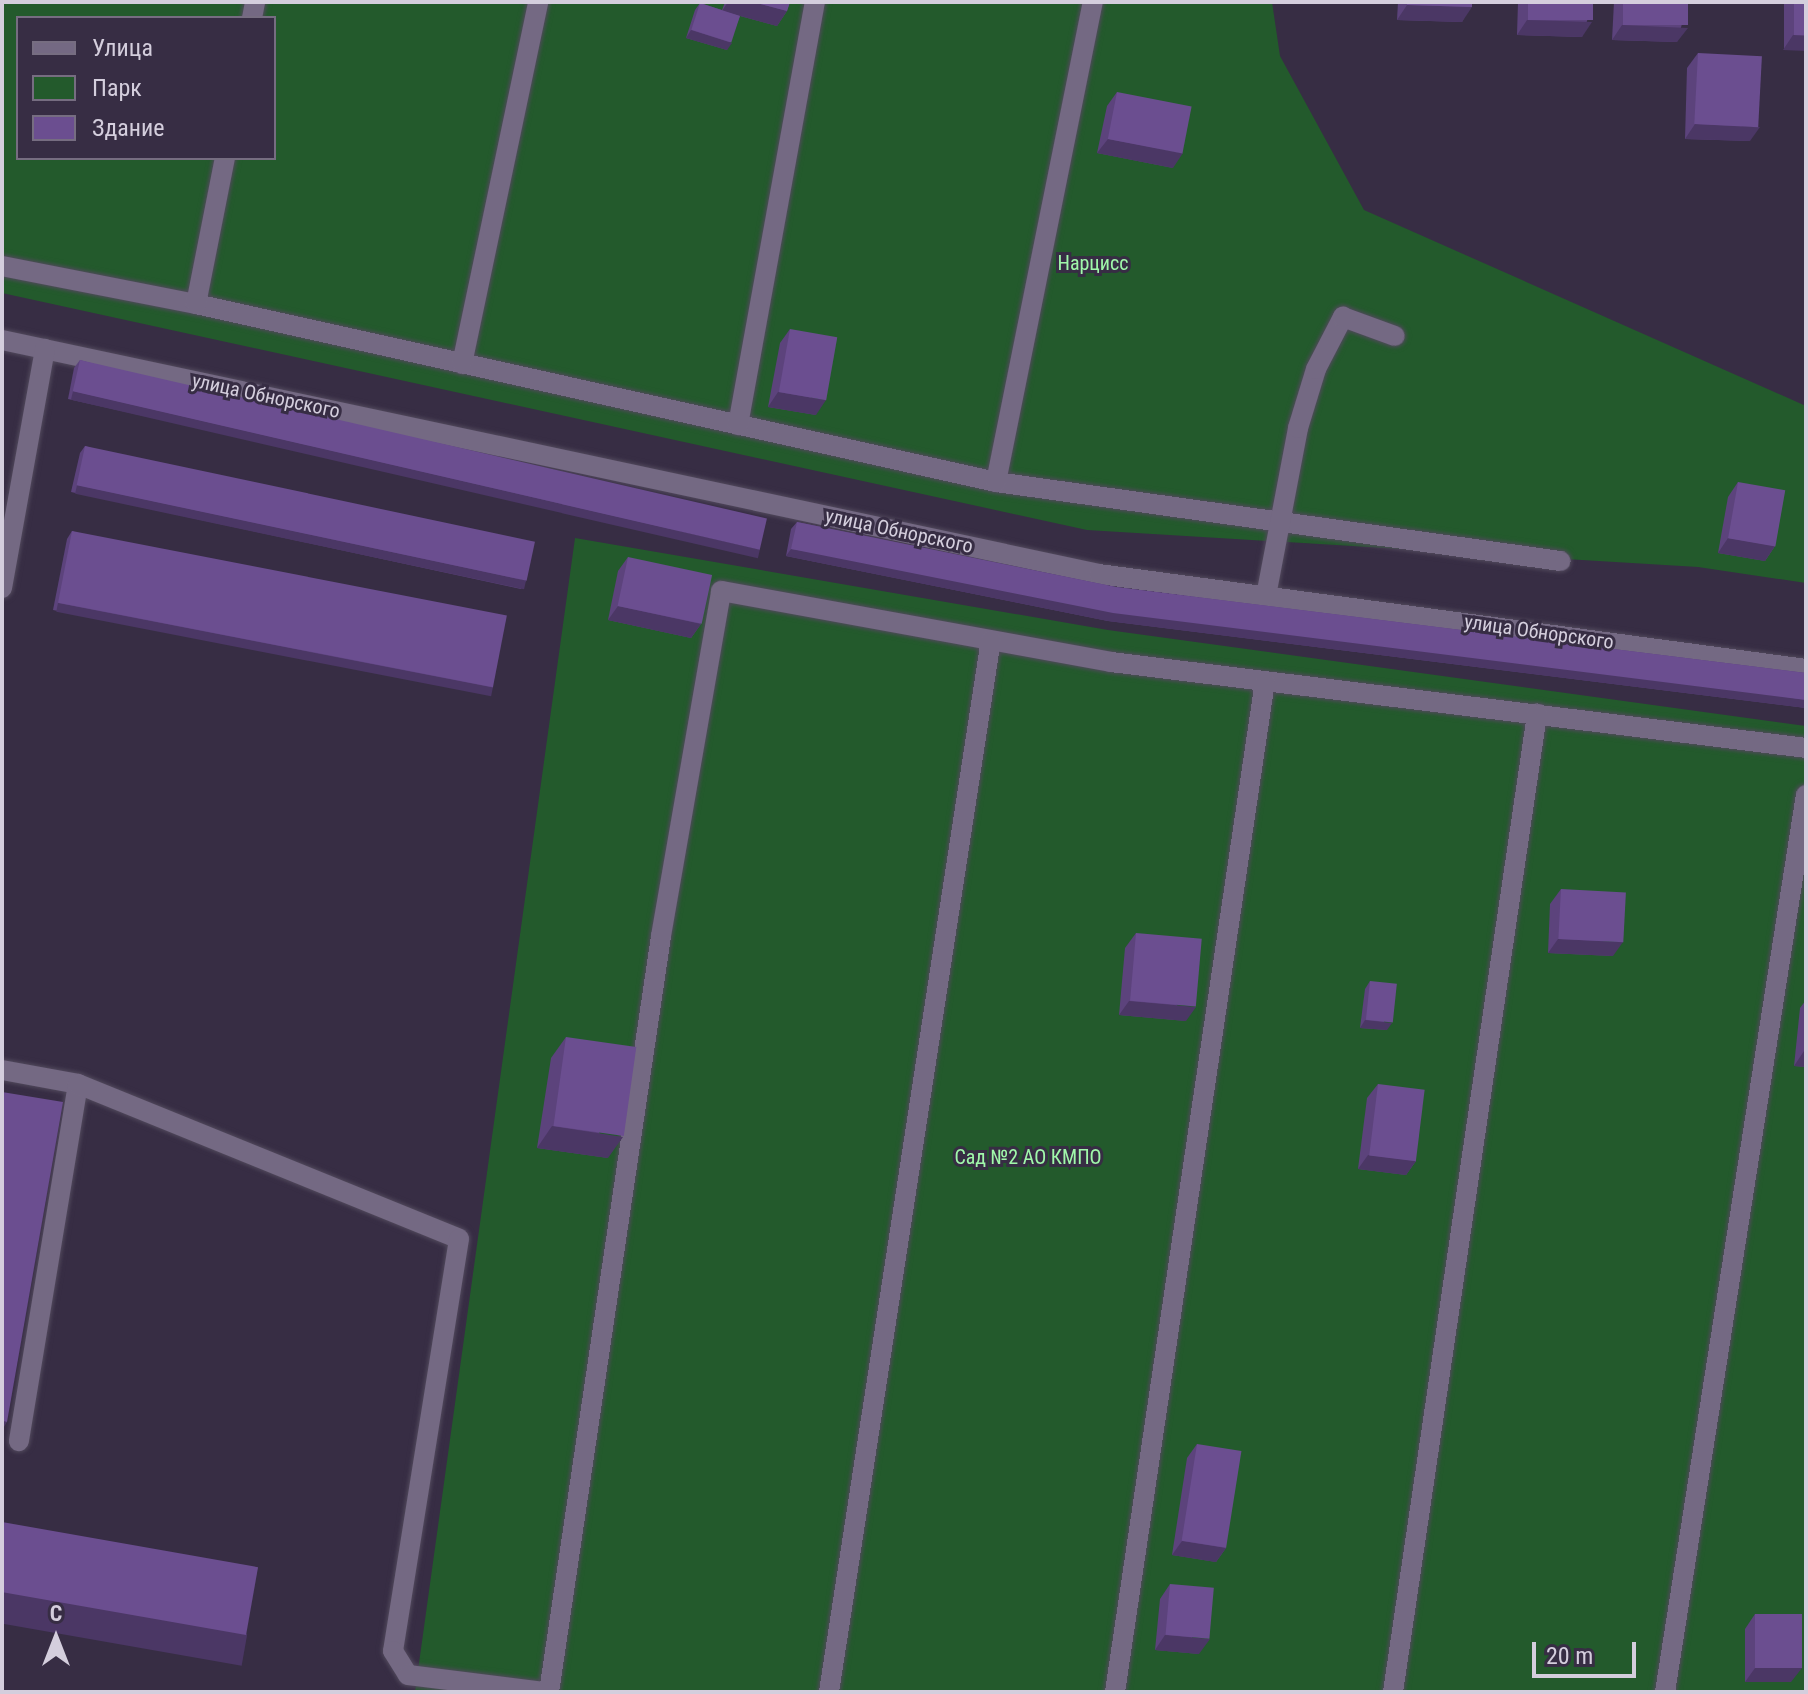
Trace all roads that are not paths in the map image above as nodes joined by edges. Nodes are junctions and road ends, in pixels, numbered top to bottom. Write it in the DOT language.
graph roads {
  1 [pos="538,2"];
  2 [pos="815,2"];
  3 [pos="1093,2"];
  4 [pos="225,160"];
  5 [pos="2,266"];
  6 [pos="196,304"];
  7 [pos="1395,336"];
  8 [pos="2,340"];
  9 [pos="45,349"];
  10 [pos="462,364"];
  11 [pos="738,425"];
  12 [pos="996,482"];
  13 [pos="1280,522"];
  14 [pos="1560,561"];
  15 [pos="2,588"];
  16 [pos="1266,596"];
  17 [pos="991,640"];
  18 [pos="1806,669"];
  19 [pos="1265,681"];
  20 [pos="1537,714"];
  21 [pos="1806,748"];
  22 [pos="1806,795"];
  23 [pos="2,1070"];
  24 [pos="78,1084"];
  25 [pos="19,1441"];
  26 [pos="546,1692"];
  27 [pos="829,1692"];
  28 [pos="1115,1692"];
  29 [pos="1393,1692"];
  30 [pos="1665,1692"];
  1 -- 10 [label="street"];
  2 -- 11 [label="street"];
  3 -- 12 [label="street"];
  4 -- 6 [label="street"];
  5 -- 6 [label="street"];
  6 -- 10 [label="street"];
  7 -- 13 [label="street"];
  8 -- 9 [label="street, улица Обнорского"];
  9 -- 15 [label="street"];
  9 -- 16 [label="street, улица Обнорского"];
  10 -- 11 [label="street"];
  11 -- 12 [label="street"];
  12 -- 13 [label="street"];
  13 -- 14 [label="street"];
  13 -- 16 [label="street"];
  16 -- 18 [label="street, улица Обнорского"];
  17 -- 19 [label="street"];
  17 -- 26 [label="street"];
  17 -- 27 [label="street"];
  19 -- 20 [label="street"];
  19 -- 28 [label="street"];
  20 -- 21 [label="street"];
  20 -- 29 [label="street"];
  22 -- 30 [label="street"];
  23 -- 24 [label="street"];
  24 -- 25 [label="street"];
  24 -- 26 [label="street"];
}
